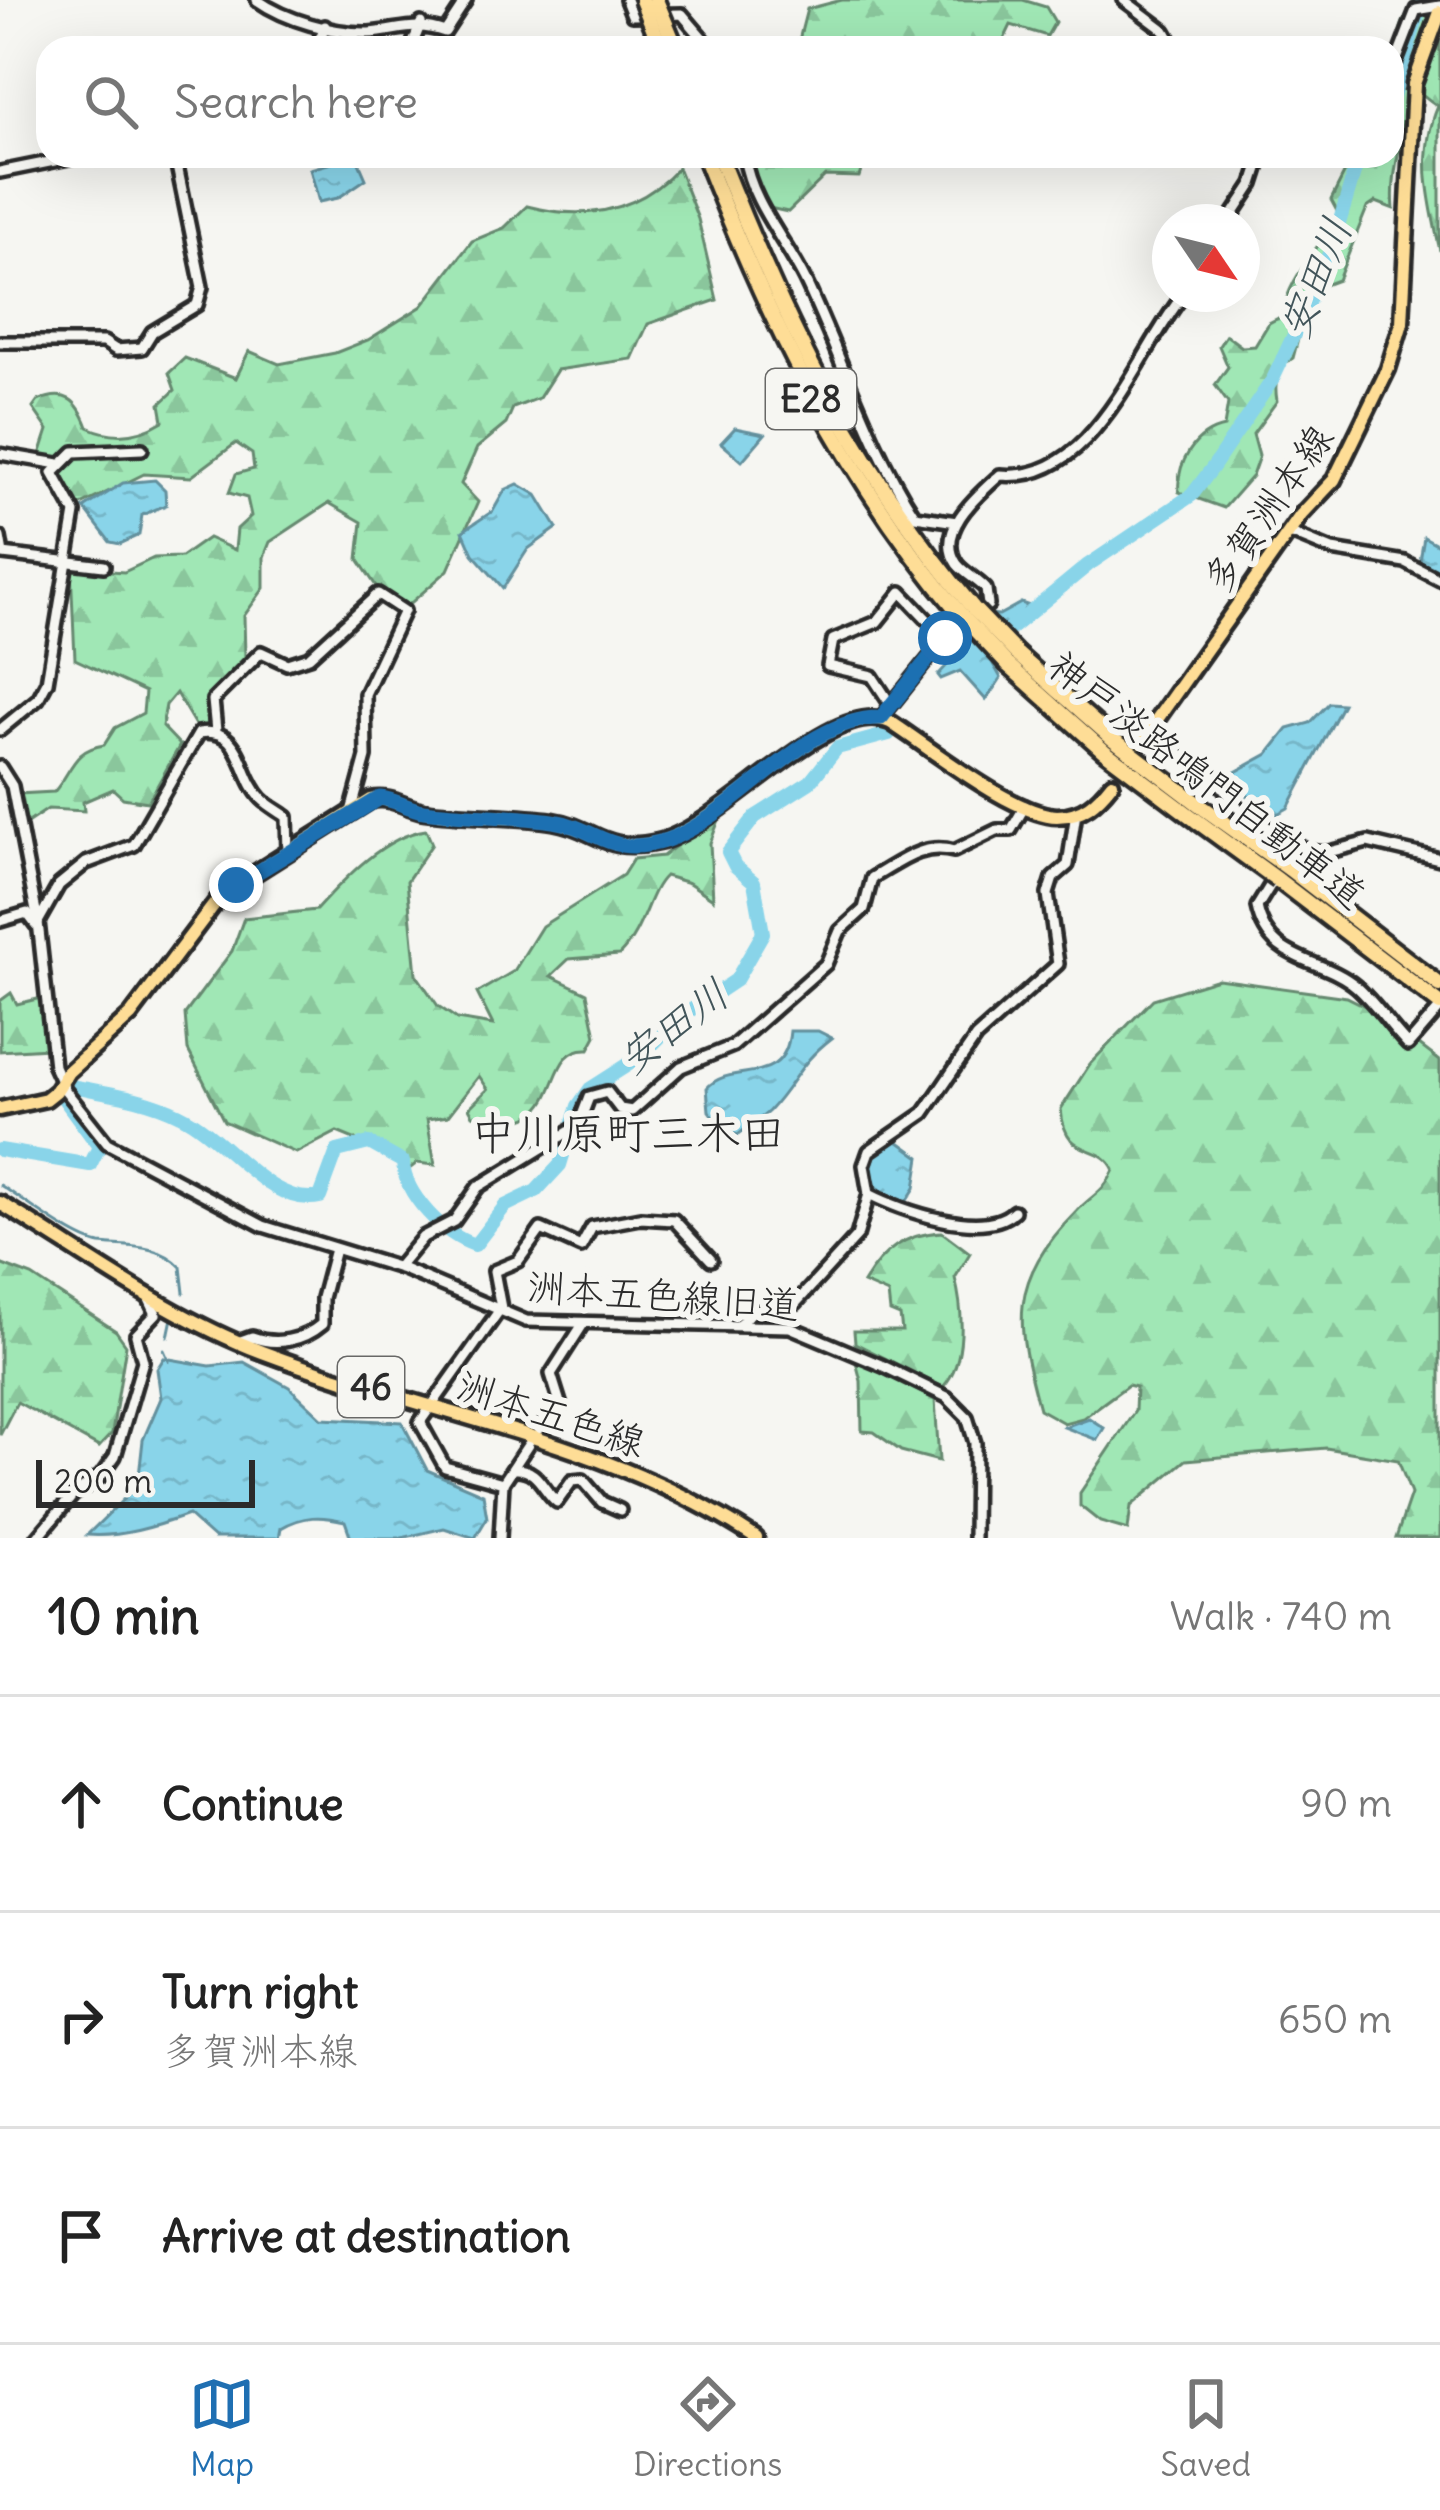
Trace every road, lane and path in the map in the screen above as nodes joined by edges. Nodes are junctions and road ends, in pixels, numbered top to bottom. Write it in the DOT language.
graph roads {
  1 [pos="257,0"];
  2 [pos="466,0"];
  3 [pos="626,0"];
  4 [pos="642,0"];
  5 [pos="656,0"];
  6 [pos="1124,0"];
  7 [pos="1440,9"];
  8 [pos="421,23"];
  9 [pos="325,26"];
  10 [pos="379,32"];
  11 [pos="321,36"];
  12 [pos="378,36"];
  13 [pos="416,36"];
  14 [pos="657,36"];
  15 [pos="671,36"];
  16 [pos="701,36"];
  17 [pos="1168,36"];
  18 [pos="1404,41"];
  19 [pos="36,165"];
  20 [pos="177,168"];
  21 [pos="709,168"];
  22 [pos="723,168"];
  23 [pos="746,168"];
  24 [pos="1258,168"];
  25 [pos="0,172"];
  26 [pos="1240,204"];
  27 [pos="1172,312"];
  28 [pos="0,343"];
  29 [pos="142,448"];
  30 [pos="0,454"];
  31 [pos="59,464"];
  32 [pos="957,522"];
  33 [pos="1288,532"];
  34 [pos="0,537"];
  35 [pos="66,564"];
  36 [pos="104,566"];
  37 [pos="1440,580"];
  38 [pos="967,612"];
  39 [pos="945,638"];
  40 [pos="891,705"];
  41 [pos="881,718"];
  42 [pos="0,730"];
  43 [pos="216,731"];
  44 [pos="1144,737"];
  45 [pos="3,776"];
  46 [pos="1112,782"];
  47 [pos="1024,806"];
  48 [pos="351,812"];
  49 [pos="1076,812"];
  50 [pos="1295,845"];
  51 [pos="287,855"];
  52 [pos="1440,859"];
  53 [pos="1283,874"];
  54 [pos="0,921"];
  55 [pos="39,926"];
  56 [pos="1440,985"];
  57 [pos="1440,1006"];
  58 [pos="67,1090"];
  59 [pos="0,1109"];
  60 [pos="869,1193"];
  61 [pos="0,1202"];
  62 [pos="1014,1211"];
  63 [pos="335,1249"];
  64 [pos="711,1260"];
  65 [pos="398,1267"];
  66 [pos="147,1295"];
  67 [pos="499,1312"];
  68 [pos="583,1324"];
  69 [pos="740,1324"];
  70 [pos="238,1342"];
  71 [pos="430,1406"];
  72 [pos="539,1429"];
  73 [pos="528,1445"];
  74 [pos="516,1469"];
  75 [pos="503,1483"];
  76 [pos="620,1510"];
  77 [pos="37,1538"];
  78 [pos="500,1538"];
  79 [pos="757,1538"];
  80 [pos="974,1538"];
  1 -- 9 [label="street"];
  2 -- 8 [label="street"];
  3 -- 16 [label="street"];
  4 -- 14 [label="highway, bridge"];
  5 -- 15 [label="highway, bridge"];
  6 -- 17 [label="street"];
  7 -- 18 [label="street"];
  7 -- 33 [label="main road, 多賀洲本線"];
  8 -- 10 [label="street"];
  8 -- 13 [label="street"];
  9 -- 10 [label="street"];
  9 -- 11 [label="street"];
  10 -- 12 [label="street"];
  19 -- 25 [label="street"];
  20 -- 28 [label="street"];
  21 -- 38 [label="highway, 神戸淡路鳴門自動車道 / E28"];
  22 -- 38 [label="highway, 神戸淡路鳴門自動車道 / E28"];
  23 -- 32 [label="street"];
  24 -- 26 [label="street"];
  27 -- 32 [label="street"];
  29 -- 31 [label="street"];
  30 -- 31 [label="street"];
  31 -- 35 [label="street"];
  32 -- 39 [label="street"];
  33 -- 37 [label="street"];
  33 -- 44 [label="main road, 多賀洲本線"];
  34 -- 35 [label="street"];
  35 -- 36 [label="street"];
  35 -- 42 [label="street"];
  38 -- 53 [label="highway, 神戸淡路鳴門自動車道 / E28, bridge"];
  39 -- 40 [label="street"];
  39 -- 40 [label="street"];
  40 -- 41 [label="street"];
  41 -- 47 [label="main road"];
  41 -- 48 [label="main road"];
  43 -- 48 [label="street"];
  43 -- 51 [label="street"];
  43 -- 55 [label="street"];
  44 -- 50 [label="street"];
  45 -- 55 [label="street"];
  46 -- 49 [label="main road"];
  47 -- 49 [label="main road"];
  47 -- 65 [label="street"];
  48 -- 51 [label="main road"];
  49 -- 60 [label="street"];
  50 -- 52 [label="street"];
  50 -- 57 [label="street"];
  51 -- 58 [label="main road"];
  53 -- 56 [label="highway, 神戸淡路鳴門自動車道 / E28"];
  53 -- 57 [label="highway, 神戸淡路鳴門自動車道 / E28"];
  54 -- 55 [label="street"];
  55 -- 58 [label="street"];
  58 -- 59 [label="main road"];
  58 -- 63 [label="street, 洲本五色線旧道"];
  60 -- 62 [label="street"];
  60 -- 69 [label="street"];
  61 -- 66 [label="main road, 洲本五色線 / 46"];
  63 -- 65 [label="street, 洲本五色線旧道"];
  63 -- 70 [label="street"];
  64 -- 67 [label="street"];
  65 -- 67 [label="street, 洲本五色線旧道"];
  66 -- 70 [label="main road, 洲本五色線 / 46"];
  66 -- 77 [label="street"];
  67 -- 68 [label="street, 洲本五色線旧道"];
  67 -- 71 [label="street"];
  68 -- 69 [label="street, 洲本五色線旧道"];
  68 -- 72 [label="street"];
  69 -- 80 [label="street, 洲本五色線旧道"];
  70 -- 71 [label="main road, 洲本五色線 / 46"];
  71 -- 75 [label="street"];
  71 -- 79 [label="main road, 洲本五色線 / 46"];
  73 -- 74 [label="street"];
  74 -- 75 [label="street"];
  74 -- 76 [label="street"];
  75 -- 78 [label="street"];
}
